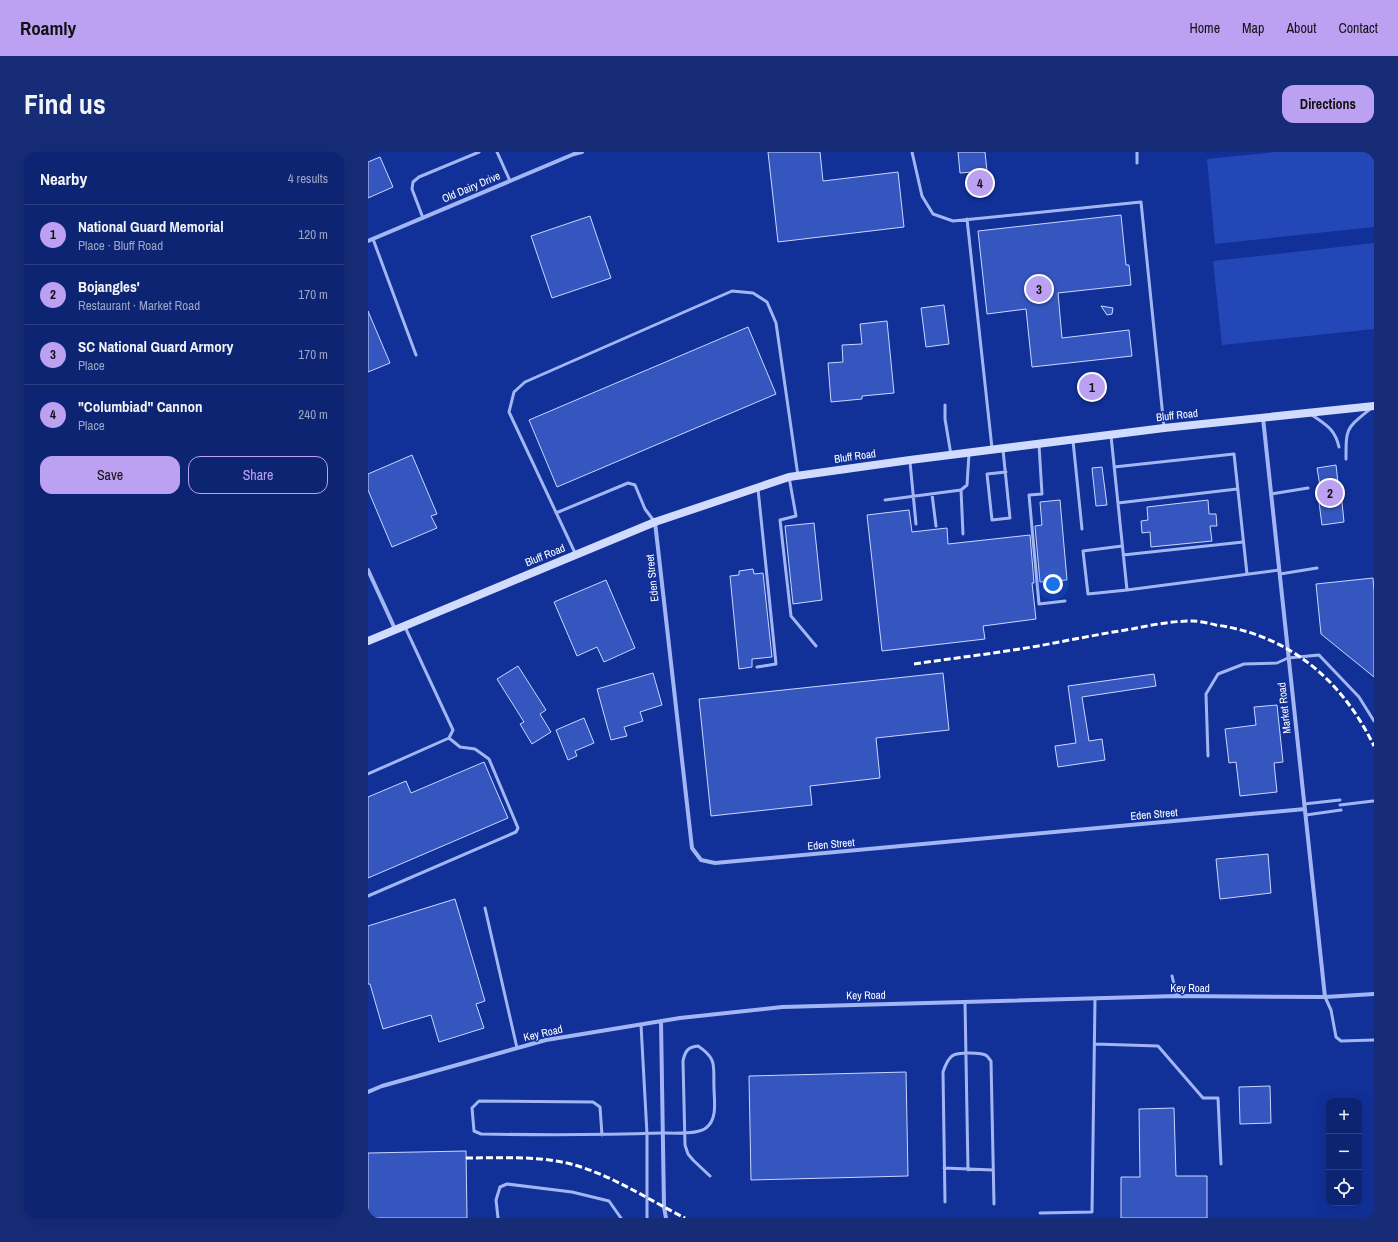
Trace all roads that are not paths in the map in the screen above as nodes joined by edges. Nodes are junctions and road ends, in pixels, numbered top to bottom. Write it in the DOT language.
graph roads {
  1 [pos="480,152"];
  2 [pos="496,152"];
  3 [pos="582,152"];
  4 [pos="912,152"];
  5 [pos="1137,152"];
  6 [pos="1137,163"];
  7 [pos="510,181"];
  8 [pos="423,218"];
  9 [pos="966,219"];
  10 [pos="373,239"];
  11 [pos="368,241"];
  12 [pos="416,355"];
  13 [pos="945,405"];
  14 [pos="1374,406"];
  15 [pos="1309,413"];
  16 [pos="1263,417"];
  17 [pos="1164,428"];
  18 [pos="1111,434"];
  19 [pos="1072,440"];
  20 [pos="1038,444"];
  21 [pos="1339,447"];
  22 [pos="1003,448"];
  23 [pos="992,449"];
  24 [pos="969,452"];
  25 [pos="951,455"];
  26 [pos="1346,459"];
  27 [pos="910,460"];
  28 [pos="1114,468"];
  29 [pos="1006,472"];
  30 [pos="798,476"];
  31 [pos="789,477"];
  32 [pos="758,487"];
  33 [pos="1308,488"];
  34 [pos="1237,489"];
  35 [pos="961,490"];
  36 [pos="932,494"];
  37 [pos="1271,494"];
  38 [pos="913,496"];
  39 [pos="885,500"];
  40 [pos="1118,503"];
  41 [pos="556,513"];
  42 [pos="655,522"];
  43 [pos="916,524"];
  44 [pos="936,526"];
  45 [pos="1082,529"];
  46 [pos="963,534"];
  47 [pos="1243,542"];
  48 [pos="1122,546"];
  49 [pos="576,555"];
  50 [pos="1123,555"];
  51 [pos="1317,568"];
  52 [pos="368,570"];
  53 [pos="1280,572"];
  54 [pos="1247,574"];
  55 [pos="1127,590"];
  56 [pos="1064,601"];
  57 [pos="404,625"];
  58 [pos="395,629"];
  59 [pos="368,641"];
  60 [pos="816,646"];
  61 [pos="1288,658"];
  62 [pos="757,667"];
  63 [pos="1374,721"];
  64 [pos="449,738"];
  65 [pos="1208,756"];
  66 [pos="368,774"];
  67 [pos="1340,800"];
  68 [pos="1373,801"];
  69 [pos="1340,805"];
  70 [pos="1305,806"];
  71 [pos="1341,810"];
  72 [pos="1306,815"];
  73 [pos="368,896"];
  74 [pos="485,908"];
  75 [pos="1172,976"];
  76 [pos="1374,994"];
  77 [pos="1177,996"];
  78 [pos="1325,997"];
  79 [pos="1095,999"];
  80 [pos="965,1002"];
  81 [pos="661,1021"];
  82 [pos="641,1025"];
  83 [pos="1374,1040"];
  84 [pos="1094,1044"];
  85 [pos="517,1048"];
  86 [pos="966,1053"];
  87 [pos="368,1092"];
  88 [pos="685,1132"];
  89 [pos="663,1133"];
  90 [pos="646,1134"];
  91 [pos="602,1135"];
  92 [pos="1221,1164"];
  93 [pos="944,1168"];
  94 [pos="968,1170"];
  95 [pos="993,1170"];
  96 [pos="710,1176"];
  97 [pos="945,1202"];
  98 [pos="994,1204"];
  99 [pos="1040,1213"];
  100 [pos="498,1218"];
  101 [pos="621,1218"];
  102 [pos="647,1218"];
  103 [pos="666,1218"];
  1 -- 8 [label="lane"];
  2 -- 7 [label="lane"];
  3 -- 7 [label="street, Old Dairy Drive"];
  4 -- 9 [label="lane"];
  5 -- 6 [label="lane"];
  7 -- 8 [label="street, Old Dairy Drive"];
  8 -- 10 [label="street, Old Dairy Drive"];
  9 -- 17 [label="lane"];
  9 -- 23 [label="lane"];
  10 -- 11 [label="street, Old Dairy Drive"];
  10 -- 12 [label="lane"];
  13 -- 25 [label="lane"];
  14 -- 15 [label="main road, Bluff Road"];
  14 -- 26 [label="lane"];
  15 -- 16 [label="main road, Bluff Road"];
  15 -- 21 [label="lane"];
  16 -- 17 [label="main road, Bluff Road"];
  16 -- 37 [label="street, Market Road"];
  17 -- 18 [label="main road, Bluff Road"];
  18 -- 19 [label="main road, Bluff Road"];
  18 -- 28 [label="lane"];
  19 -- 20 [label="main road, Bluff Road"];
  19 -- 45 [label="lane"];
  20 -- 22 [label="main road, Bluff Road"];
  20 -- 56 [label="lane"];
  22 -- 23 [label="main road, Bluff Road"];
  22 -- 29 [label="lane"];
  23 -- 24 [label="main road, Bluff Road"];
  24 -- 25 [label="main road, Bluff Road"];
  24 -- 35 [label="lane"];
  25 -- 27 [label="main road, Bluff Road"];
  27 -- 30 [label="main road, Bluff Road"];
  27 -- 38 [label="lane"];
  28 -- 34 [label="lane"];
  28 -- 40 [label="lane"];
  29 -- 29 [label="lane"];
  30 -- 31 [label="main road, Bluff Road"];
  30 -- 41 [label="lane"];
  31 -- 32 [label="main road, Bluff Road"];
  31 -- 60 [label="lane"];
  32 -- 42 [label="main road, Bluff Road"];
  32 -- 62 [label="lane"];
  33 -- 37 [label="lane"];
  34 -- 40 [label="lane"];
  34 -- 47 [label="lane"];
  35 -- 36 [label="lane"];
  35 -- 46 [label="lane"];
  36 -- 38 [label="lane"];
  36 -- 44 [label="lane"];
  37 -- 53 [label="street, Market Road"];
  38 -- 39 [label="lane"];
  38 -- 43 [label="lane"];
  40 -- 48 [label="lane"];
  41 -- 42 [label="lane"];
  41 -- 49 [label="lane"];
  42 -- 49 [label="main road, Bluff Road"];
  42 -- 70 [label="street, Eden Street"];
  47 -- 50 [label="lane"];
  47 -- 54 [label="lane"];
  48 -- 50 [label="lane"];
  48 -- 55 [label="lane"];
  49 -- 57 [label="main road, Bluff Road"];
  50 -- 55 [label="lane"];
  51 -- 53 [label="lane"];
  52 -- 58 [label="street"];
  53 -- 54 [label="lane"];
  53 -- 61 [label="street, Market Road"];
  54 -- 55 [label="lane"];
  57 -- 58 [label="main road, Bluff Road"];
  57 -- 64 [label="lane"];
  58 -- 59 [label="main road, Bluff Road"];
  61 -- 63 [label="lane"];
  61 -- 65 [label="lane"];
  61 -- 70 [label="street, Market Road"];
  64 -- 66 [label="lane"];
  64 -- 73 [label="lane"];
  67 -- 70 [label="lane"];
  68 -- 69 [label="lane"];
  70 -- 72 [label="street, Market Road"];
  71 -- 72 [label="lane"];
  72 -- 78 [label="street, Market Road"];
  74 -- 85 [label="lane"];
  75 -- 77 [label="lane"];
  76 -- 78 [label="street, Key Road"];
  77 -- 78 [label="street, Key Road"];
  77 -- 79 [label="street, Key Road"];
  78 -- 83 [label="lane"];
  79 -- 80 [label="street, Key Road"];
  79 -- 84 [label="lane"];
  80 -- 81 [label="street, Key Road"];
  80 -- 86 [label="lane"];
  81 -- 82 [label="street, Key Road"];
  81 -- 89 [label="street"];
  82 -- 85 [label="street, Key Road"];
  82 -- 90 [label="lane"];
  84 -- 92 [label="lane"];
  84 -- 99 [label="lane"];
  85 -- 87 [label="street, Key Road"];
  86 -- 93 [label="lane"];
  86 -- 94 [label="lane"];
  86 -- 95 [label="lane"];
  88 -- 88 [label="lane"];
  88 -- 89 [label="lane"];
  88 -- 96 [label="lane"];
  89 -- 90 [label="lane"];
  89 -- 103 [label="street"];
  90 -- 91 [label="lane"];
  90 -- 102 [label="lane"];
  91 -- 91 [label="lane"];
  93 -- 94 [label="lane"];
  93 -- 97 [label="lane"];
  94 -- 95 [label="lane"];
  95 -- 98 [label="lane"];
  100 -- 101 [label="lane"];
}
